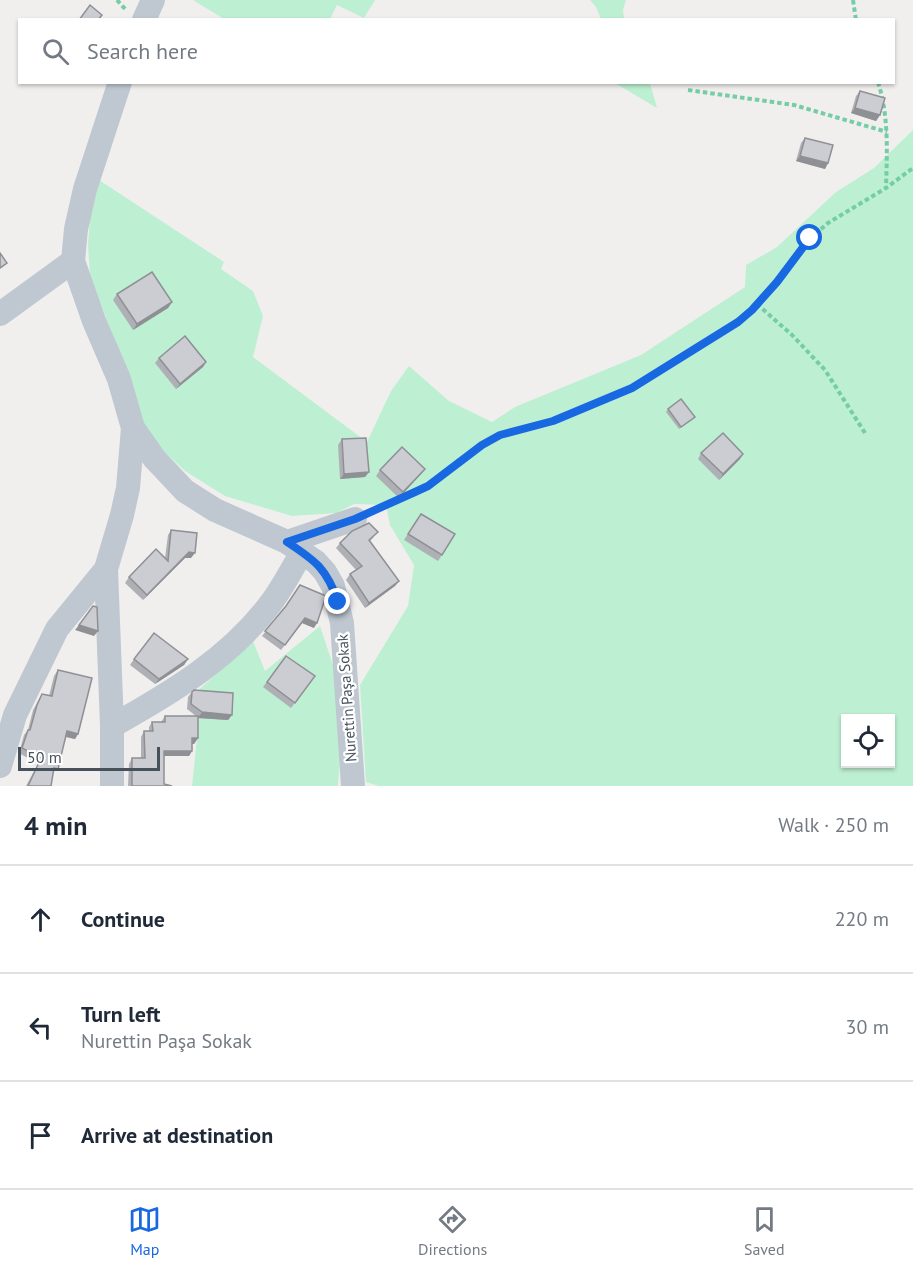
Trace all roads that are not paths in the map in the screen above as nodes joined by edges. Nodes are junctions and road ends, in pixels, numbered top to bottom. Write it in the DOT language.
graph roads {
  1 [pos="153,0"];
  2 [pos="145,18"];
  3 [pos="119,84"];
  4 [pos="73,261"];
  5 [pos="0,314"];
  6 [pos="133,428"];
  7 [pos="355,519"];
  8 [pos="294,547"];
  9 [pos="106,569"];
  10 [pos="112,726"];
  11 [pos="0,766"];
  12 [pos="112,786"];
  13 [pos="353,786"];
  1 -- 2 [label="street"];
  3 -- 4 [label="street"];
  4 -- 5 [label="street"];
  4 -- 6 [label="street"];
  6 -- 8 [label="street, Nurettin Paşa Sokak"];
  6 -- 9 [label="street"];
  7 -- 8 [label="street"];
  8 -- 10 [label="street"];
  8 -- 13 [label="street, Nurettin Paşa Sokak"];
  9 -- 10 [label="street"];
  9 -- 11 [label="street"];
  10 -- 12 [label="street"];
}
